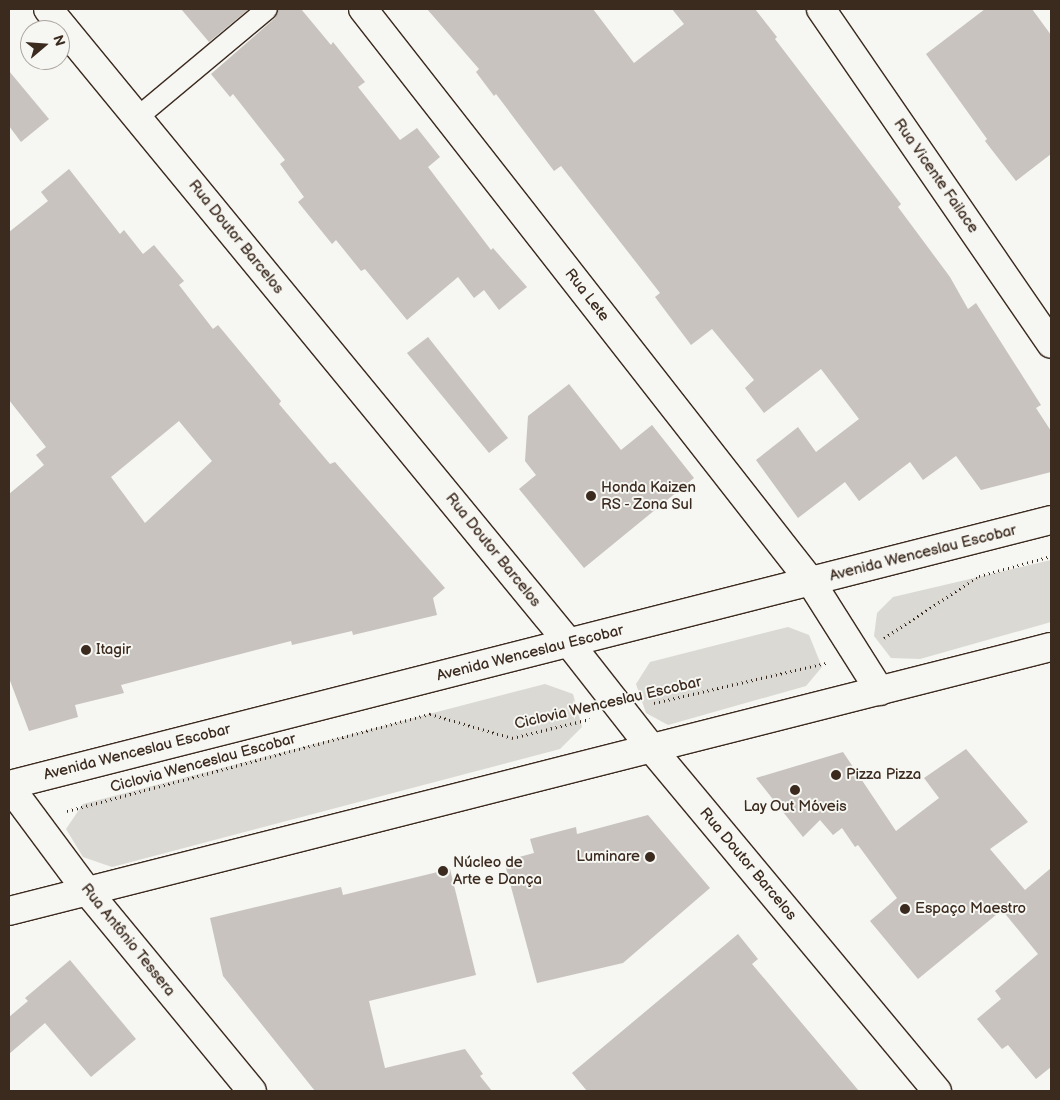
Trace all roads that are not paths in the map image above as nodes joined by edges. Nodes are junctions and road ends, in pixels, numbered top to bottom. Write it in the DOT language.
graph roads {
  1 [pos="48,9"];
  2 [pos="267,9"];
  3 [pos="364,9"];
  4 [pos="821,9"];
  5 [pos="138,117"];
  6 [pos="1051,344"];
  7 [pos="1051,520"];
  8 [pos="811,582"];
  9 [pos="569,643"];
  10 [pos="1051,647"];
  11 [pos="880,691"];
  12 [pos="652,749"];
  13 [pos="9,786"];
  14 [pos="87,891"];
  15 [pos="9,912"];
  16 [pos="252,1091"];
  17 [pos="937,1091"];
  1 -- 5 [label="street, Rua Doutor Barcelos"];
  2 -- 5 [label="lane"];
  3 -- 8 [label="street, Rua Lete"];
  4 -- 6 [label="street, Rua Vicente Failace"];
  5 -- 9 [label="street, Rua Doutor Barcelos"];
  7 -- 8 [label="street, Avenida Wenceslau Escobar"];
  8 -- 9 [label="street, Avenida Wenceslau Escobar"];
  8 -- 11 [label="street, Rua Lete"];
  9 -- 12 [label="street, Rua Doutor Barcelos"];
  9 -- 13 [label="street, Avenida Wenceslau Escobar"];
  10 -- 11 [label="street"];
  11 -- 12 [label="street"];
  12 -- 14 [label="street"];
  12 -- 17 [label="street, Rua Doutor Barcelos"];
  13 -- 14 [label="street, Rua Antônio Tessera"];
  14 -- 15 [label="street"];
  14 -- 16 [label="street, Rua Antônio Tessera"];
}
